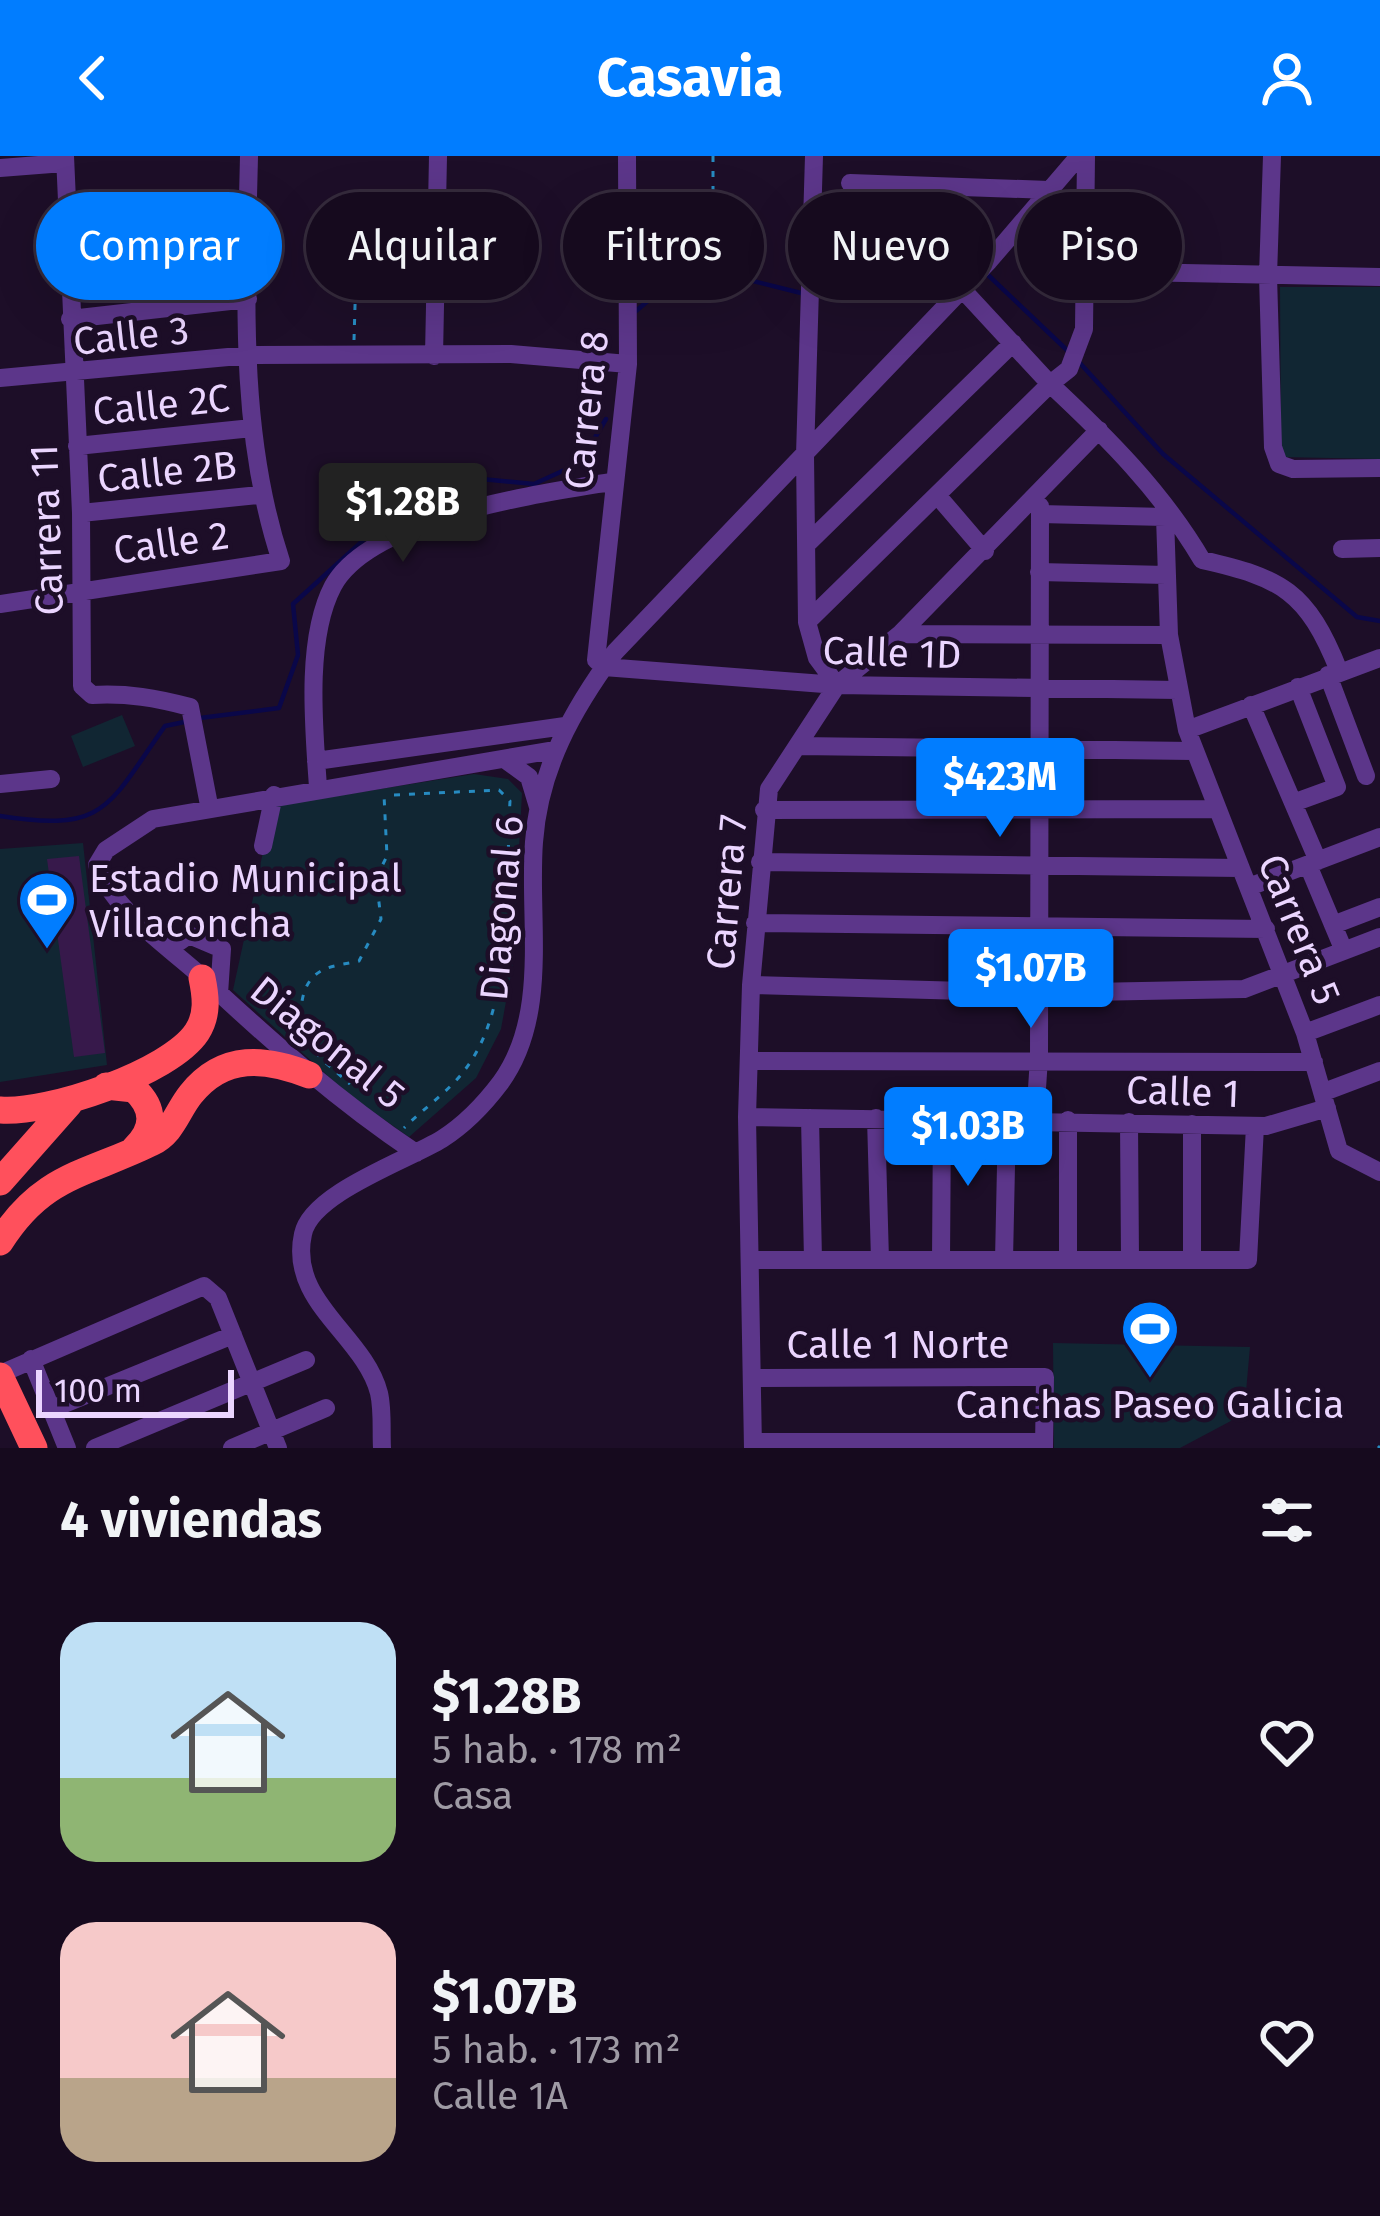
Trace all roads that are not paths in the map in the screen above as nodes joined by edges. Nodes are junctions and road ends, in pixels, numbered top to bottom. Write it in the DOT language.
graph roads {
  1 [pos="249,156"];
  2 [pos="438,156"];
  3 [pos="626,156"];
  4 [pos="814,156"];
  5 [pos="1083,156"];
  6 [pos="1272,156"];
  7 [pos="65,160"];
  8 [pos="0,168"];
  9 [pos="850,183"];
  10 [pos="1049,190"];
  11 [pos="249,192"];
  12 [pos="1083,192"];
  13 [pos="993,256"];
  14 [pos="1182,274"];
  15 [pos="1268,276"];
  16 [pos="1380,278"];
  17 [pos="239,300"];
  18 [pos="248,300"];
  19 [pos="952,300"];
  20 [pos="979,300"];
  21 [pos="1083,300"];
  22 [pos="70,319"];
  23 [pos="1013,343"];
  24 [pos="250,355"];
  25 [pos="434,356"];
  26 [pos="628,364"];
  27 [pos="70,375"];
  28 [pos="0,378"];
  29 [pos="1050,385"];
  30 [pos="252,428"];
  31 [pos="1099,430"];
  32 [pos="77,446"];
  33 [pos="805,455"];
  34 [pos="1380,468"];
  35 [pos="611,482"];
  36 [pos="259,495"];
  37 [pos="938,495"];
  38 [pos="1040,504"];
  39 [pos="81,513"];
  40 [pos="806,545"];
  41 [pos="1380,548"];
  42 [pos="1342,549"];
  43 [pos="985,551"];
  44 [pos="1040,572"];
  45 [pos="1166,575"];
  46 [pos="82,587"];
  47 [pos="5,603"];
  48 [pos="807,622"];
  49 [pos="900,634"];
  50 [pos="1039,634"];
  51 [pos="1169,635"];
  52 [pos="1380,658"];
  53 [pos="604,667"];
  54 [pos="1334,673"];
  55 [pos="838,685"];
  56 [pos="1298,687"];
  57 [pos="1039,689"];
  58 [pos="1178,690"];
  59 [pos="1252,705"];
  60 [pos="565,726"];
  61 [pos="1186,730"];
  62 [pos="798,746"];
  63 [pos="554,750"];
  64 [pos="1038,750"];
  65 [pos="1193,752"];
  66 [pos="316,761"];
  67 [pos="507,761"];
  68 [pos="1373,774"];
  69 [pos="51,779"];
  70 [pos="0,784"];
  71 [pos="318,787"];
  72 [pos="1337,787"];
  73 [pos="274,795"];
  74 [pos="1293,803"];
  75 [pos="209,805"];
  76 [pos="1037,807"];
  77 [pos="1215,809"];
  78 [pos="764,811"];
  79 [pos="538,818"];
  80 [pos="1380,837"];
  81 [pos="263,846"];
  82 [pos="760,862"];
  83 [pos="1313,863"];
  84 [pos="1036,868"];
  85 [pos="1240,868"];
  86 [pos="1249,887"];
  87 [pos="1380,907"];
  88 [pos="755,923"];
  89 [pos="1333,925"];
  90 [pos="1037,928"];
  91 [pos="1266,929"];
  92 [pos="1380,937"];
  93 [pos="169,949"];
  94 [pos="1344,950"];
  95 [pos="1283,973"];
  96 [pos="751,985"];
  97 [pos="210,986"];
  98 [pos="1039,993"];
  99 [pos="1380,1005"];
  100 [pos="1305,1033"];
  101 [pos="1040,1058"];
  102 [pos="749,1061"];
  103 [pos="1314,1062"];
  104 [pos="1380,1071"];
  105 [pos="309,1075"];
  106 [pos="106,1086"];
  107 [pos="73,1101"];
  108 [pos="1327,1105"];
  109 [pos="0,1110"];
  110 [pos="747,1117"];
  111 [pos="810,1118"];
  112 [pos="876,1118"];
  113 [pos="942,1118"];
  114 [pos="1007,1119"];
  115 [pos="1035,1119"];
  116 [pos="1068,1120"];
  117 [pos="1129,1122"];
  118 [pos="1192,1124"];
  119 [pos="1255,1126"];
  120 [pos="135,1148"];
  121 [pos="416,1153"];
  122 [pos="103,1160"];
  123 [pos="1380,1172"];
  124 [pos="0,1182"];
  125 [pos="0,1208"];
  126 [pos="0,1242"];
  127 [pos="750,1260"];
  128 [pos="812,1260"];
  129 [pos="880,1260"];
  130 [pos="940,1260"];
  131 [pos="1004,1260"];
  132 [pos="1067,1260"];
  133 [pos="1130,1260"];
  134 [pos="1192,1260"];
  135 [pos="233,1335"];
  136 [pos="31,1359"];
  137 [pos="307,1360"];
  138 [pos="0,1375"];
  139 [pos="752,1378"];
  140 [pos="251,1383"];
  141 [pos="326,1408"];
  142 [pos="52,1409"];
  143 [pos="0,1416"];
  144 [pos="275,1440"];
  145 [pos="753,1445"];
  146 [pos="1044,1445"];
  147 [pos="15,1448"];
  148 [pos="34,1448"];
  149 [pos="68,1448"];
  150 [pos="95,1448"];
  151 [pos="232,1448"];
  152 [pos="382,1448"];
  1 -- 11 [label="street"];
  2 -- 25 [label="street"];
  3 -- 26 [label="street, Carrera 8"];
  4 -- 33 [label="street"];
  5 -- 10 [label="street, Diagonal 6"];
  5 -- 12 [label="street"];
  6 -- 15 [label="street"];
  7 -- 8 [label="street"];
  7 -- 22 [label="street, Carrera 11"];
  9 -- 10 [label="street"];
  10 -- 13 [label="street, Diagonal 6"];
  14 -- 15 [label="street"];
  15 -- 16 [label="street"];
  15 -- 34 [label="street"];
  17 -- 22 [label="street"];
  18 -- 24 [label="street"];
  19 -- 33 [label="street, Diagonal 6"];
  20 -- 23 [label="street"];
  21 -- 29 [label="street"];
  22 -- 27 [label="street, Carrera 11"];
  23 -- 29 [label="street"];
  23 -- 40 [label="street"];
  24 -- 25 [label="street, Calle 3"];
  24 -- 27 [label="street, Calle 3"];
  24 -- 30 [label="street"];
  25 -- 26 [label="street, Calle 3"];
  26 -- 35 [label="street, Carrera 8"];
  27 -- 28 [label="street, Calle 3"];
  27 -- 32 [label="street, Carrera 11"];
  29 -- 31 [label="street"];
  29 -- 37 [label="street"];
  30 -- 32 [label="street, Calle 2C"];
  30 -- 36 [label="street"];
  31 -- 38 [label="street, Carrera 7"];
  31 -- 54 [label="street"];
  32 -- 39 [label="street, Carrera 11"];
  33 -- 40 [label="street"];
  33 -- 53 [label="street, Diagonal 6"];
  35 -- 53 [label="street, Carrera 8"];
  35 -- 66 [label="street"];
  36 -- 39 [label="street, Calle 2B"];
  36 -- 46 [label="street, Calle 2"];
  37 -- 43 [label="street"];
  37 -- 48 [label="street"];
  38 -- 43 [label="street, Carrera 7"];
  38 -- 44 [label="street"];
  38 -- 45 [label="street, Carrera 5"];
  39 -- 46 [label="street, Carrera 11"];
  40 -- 48 [label="street"];
  41 -- 42 [label="street"];
  43 -- 49 [label="street, Carrera 7"];
  44 -- 45 [label="street"];
  44 -- 50 [label="street"];
  45 -- 51 [label="street, Carrera 5"];
  46 -- 47 [label="street, Calle 2"];
  46 -- 75 [label="street, Carrera 11"];
  48 -- 55 [label="street"];
  49 -- 50 [label="street"];
  49 -- 55 [label="street, Carrera 7"];
  50 -- 51 [label="street"];
  50 -- 57 [label="street"];
  51 -- 58 [label="street, Carrera 5"];
  52 -- 54 [label="street"];
  53 -- 55 [label="street, Calle 1D"];
  53 -- 60 [label="street, Diagonal 6"];
  54 -- 56 [label="street"];
  54 -- 68 [label="street"];
  55 -- 57 [label="street, Calle 1D"];
  55 -- 62 [label="street, Carrera 7"];
  56 -- 59 [label="street"];
  56 -- 72 [label="street"];
  57 -- 58 [label="street, Calle 1D"];
  57 -- 64 [label="street"];
  58 -- 61 [label="street, Carrera 5"];
  59 -- 61 [label="street"];
  59 -- 74 [label="street"];
  60 -- 63 [label="street, Diagonal 6"];
  60 -- 66 [label="street"];
  61 -- 65 [label="street, Carrera 5"];
  62 -- 64 [label="street"];
  62 -- 78 [label="street, Carrera 7"];
  63 -- 67 [label="street"];
  63 -- 79 [label="street, Diagonal 6"];
  64 -- 65 [label="street"];
  64 -- 76 [label="street"];
  65 -- 77 [label="street, Carrera 5"];
  66 -- 71 [label="street"];
  67 -- 71 [label="street"];
  67 -- 79 [label="street"];
  68 -- 72 [label="street"];
  69 -- 70 [label="street"];
  71 -- 73 [label="street"];
  72 -- 74 [label="street"];
  73 -- 75 [label="street"];
  73 -- 81 [label="street"];
  74 -- 83 [label="street"];
  75 -- 93 [label="street, Diagonal 5"];
  76 -- 77 [label="street"];
  76 -- 78 [label="street"];
  76 -- 84 [label="street"];
  77 -- 85 [label="street, Carrera 5"];
  78 -- 82 [label="street, Carrera 7"];
  79 -- 121 [label="street, Diagonal 6"];
  80 -- 83 [label="street"];
  82 -- 84 [label="street"];
  82 -- 88 [label="street, Carrera 7"];
  83 -- 86 [label="street"];
  83 -- 89 [label="street"];
  84 -- 85 [label="street"];
  84 -- 90 [label="street"];
  85 -- 86 [label="street, Carrera 5"];
  86 -- 91 [label="street, Carrera 5"];
  87 -- 89 [label="street"];
  88 -- 90 [label="street"];
  88 -- 96 [label="street, Carrera 7"];
  89 -- 94 [label="street"];
  90 -- 91 [label="street"];
  90 -- 98 [label="street"];
  91 -- 95 [label="street, Carrera 5"];
  92 -- 94 [label="street"];
  93 -- 97 [label="street, Diagonal 5"];
  93 -- 97 [label="street"];
  94 -- 95 [label="street"];
  95 -- 98 [label="street"];
  95 -- 100 [label="street, Carrera 5"];
  96 -- 98 [label="street"];
  96 -- 102 [label="street, Carrera 7"];
  97 -- 105 [label="street, Diagonal 5"];
  97 -- 106 [label="highway"];
  98 -- 101 [label="street"];
  99 -- 100 [label="street"];
  100 -- 103 [label="street, Carrera 5"];
  101 -- 102 [label="street"];
  101 -- 103 [label="street"];
  101 -- 115 [label="street"];
  102 -- 110 [label="street, Carrera 7"];
  103 -- 108 [label="street, Carrera 5"];
  104 -- 108 [label="street, Calle 1"];
  105 -- 120 [label="highway"];
  105 -- 121 [label="street, Diagonal 5"];
  106 -- 107 [label="highway"];
  106 -- 120 [label="highway"];
  107 -- 109 [label="highway"];
  107 -- 124 [label="highway"];
  108 -- 119 [label="street, Calle 1"];
  108 -- 123 [label="street, Carrera 5"];
  110 -- 111 [label="street, Calle 1"];
  110 -- 127 [label="street, Carrera 7"];
  111 -- 112 [label="street, Calle 1"];
  111 -- 128 [label="street"];
  112 -- 113 [label="street, Calle 1"];
  112 -- 129 [label="street"];
  113 -- 114 [label="street, Calle 1"];
  113 -- 130 [label="street"];
  114 -- 115 [label="street, Calle 1"];
  114 -- 131 [label="street"];
  115 -- 116 [label="street, Calle 1"];
  116 -- 117 [label="street, Calle 1"];
  116 -- 132 [label="street"];
  117 -- 118 [label="street, Calle 1"];
  117 -- 133 [label="street"];
  118 -- 119 [label="street, Calle 1"];
  118 -- 134 [label="street"];
  119 -- 134 [label="street"];
  120 -- 122 [label="highway"];
  121 -- 152 [label="street, Diagonal 6"];
  122 -- 125 [label="highway"];
  122 -- 126 [label="highway"];
  127 -- 128 [label="street"];
  127 -- 139 [label="street, Carrera 7"];
  128 -- 129 [label="street"];
  129 -- 130 [label="street"];
  130 -- 131 [label="street"];
  131 -- 132 [label="street"];
  132 -- 133 [label="street"];
  133 -- 134 [label="street"];
  135 -- 136 [label="street"];
  135 -- 140 [label="street"];
  135 -- 142 [label="street"];
  136 -- 138 [label="street"];
  136 -- 142 [label="street"];
  137 -- 140 [label="street"];
  138 -- 148 [label="highway"];
  139 -- 145 [label="street, Carrera 7"];
  139 -- 146 [label="street, Calle 1 Norte"];
  140 -- 144 [label="street"];
  140 -- 150 [label="street"];
  141 -- 144 [label="street"];
  142 -- 149 [label="street"];
  143 -- 147 [label="highway"];
  144 -- 151 [label="street"];
  145 -- 146 [label="street"];
}
